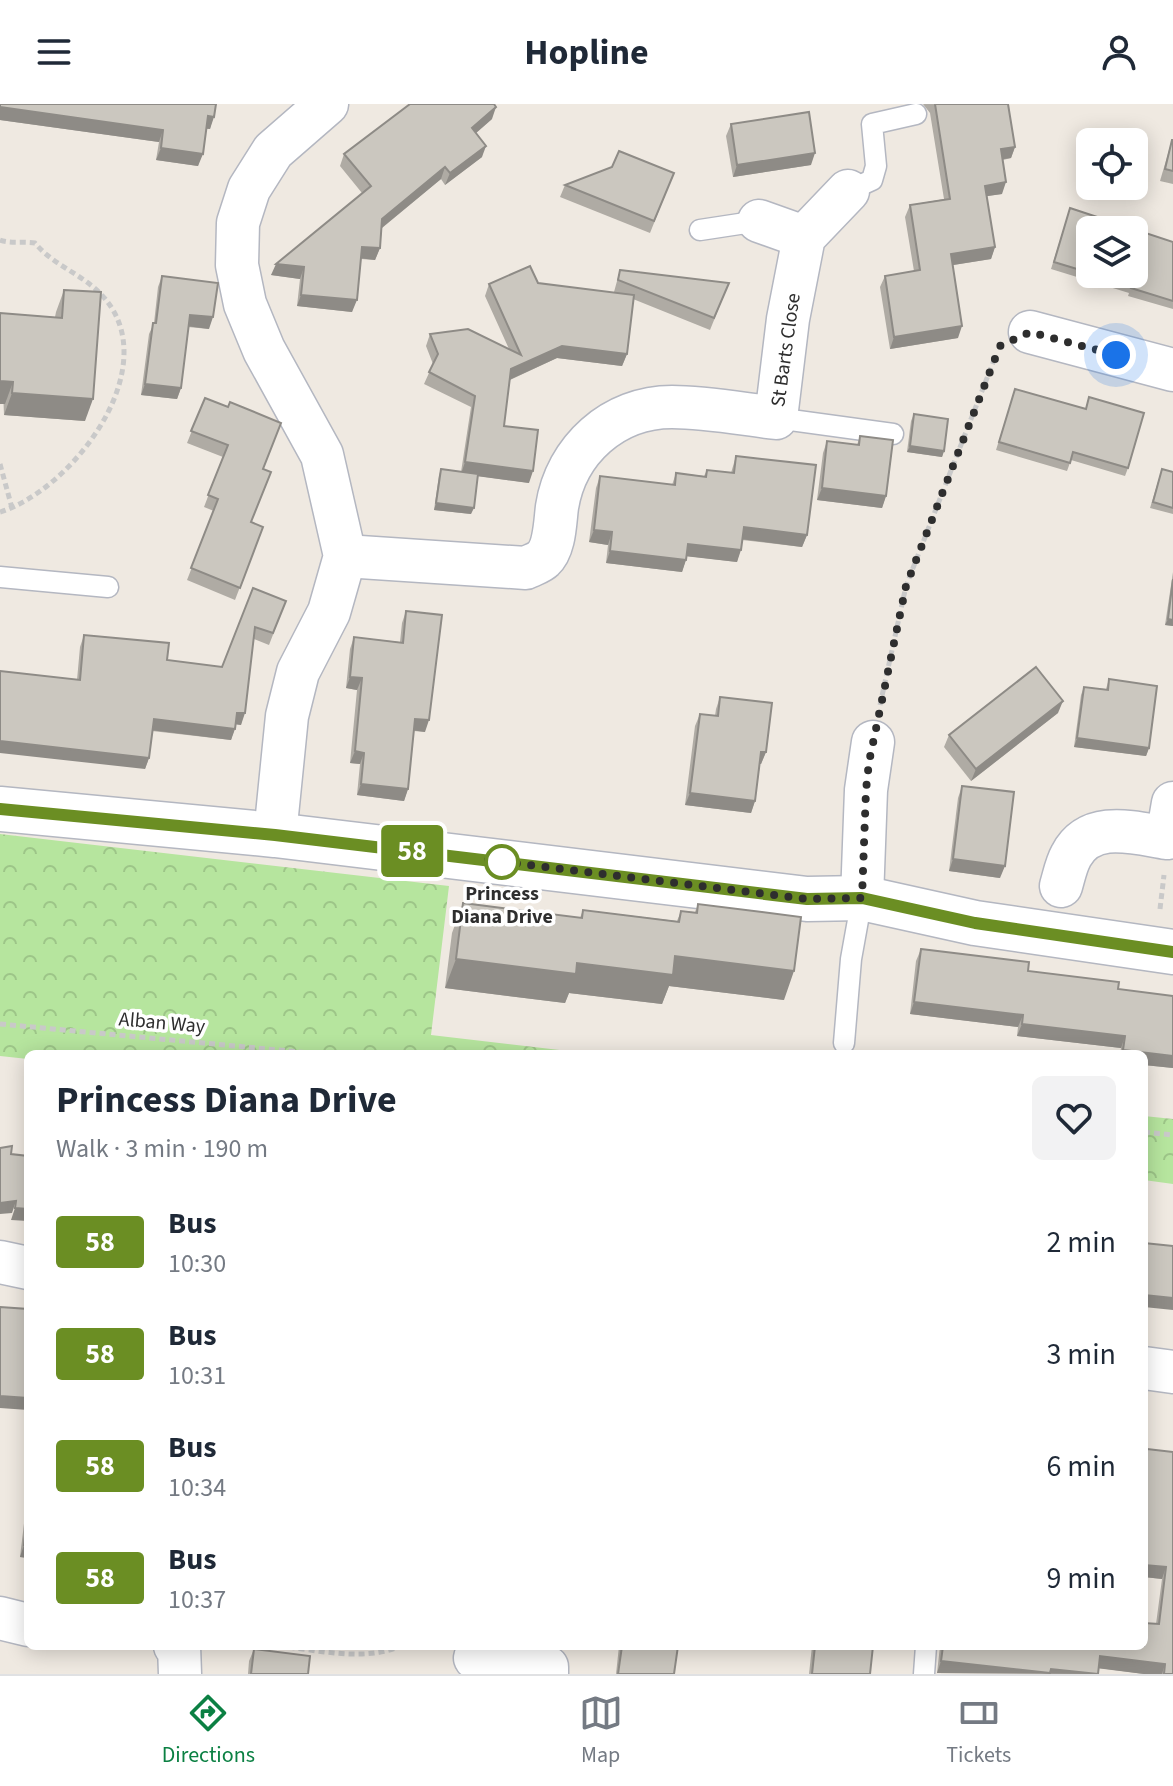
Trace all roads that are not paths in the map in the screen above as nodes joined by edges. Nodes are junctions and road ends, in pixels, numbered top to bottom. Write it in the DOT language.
graph roads {
  1 [pos="327,104"];
  2 [pos="916,114"];
  3 [pos="848,191"];
  4 [pos="759,221"];
  5 [pos="700,230"];
  6 [pos="804,237"];
  7 [pos="1030,332"];
  8 [pos="1173,370"];
  9 [pos="776,418"];
  10 [pos="893,434"];
  11 [pos="345,556"];
  12 [pos="0,577"];
  13 [pos="108,587"];
  14 [pos="873,742"];
  15 [pos="1173,803"];
  16 [pos="0,809"];
  17 [pos="275,835"];
  18 [pos="1061,886"];
  19 [pos="862,898"];
  20 [pos="1173,952"];
  21 [pos="844,1043"];
  22 [pos="0,1262"];
  23 [pos="24,1267"];
  24 [pos="1148,1369"];
  25 [pos="1173,1372"];
  26 [pos="0,1618"];
  27 [pos="24,1624"];
  28 [pos="179,1650"];
  29 [pos="926,1650"];
  30 [pos="475,1658"];
  31 [pos="548,1662"];
  32 [pos="180,1674"];
  33 [pos="924,1674"];
  1 -- 11 [label="street"];
  2 -- 3 [label="lane"];
  3 -- 6 [label="street"];
  4 -- 5 [label="lane"];
  4 -- 6 [label="street"];
  6 -- 9 [label="street, St Barts Close"];
  7 -- 8 [label="street"];
  9 -- 10 [label="lane"];
  9 -- 11 [label="street, St Barts Close"];
  11 -- 17 [label="street"];
  12 -- 13 [label="lane"];
  14 -- 19 [label="street"];
  15 -- 18 [label="street"];
  16 -- 17 [label="street"];
  17 -- 19 [label="street"];
  19 -- 20 [label="street"];
  19 -- 21 [label="lane"];
  22 -- 23 [label="street"];
  24 -- 25 [label="street"];
  26 -- 27 [label="street"];
  28 -- 32 [label="street"];
  29 -- 33 [label="lane"];
  30 -- 31 [label="street"];
}
